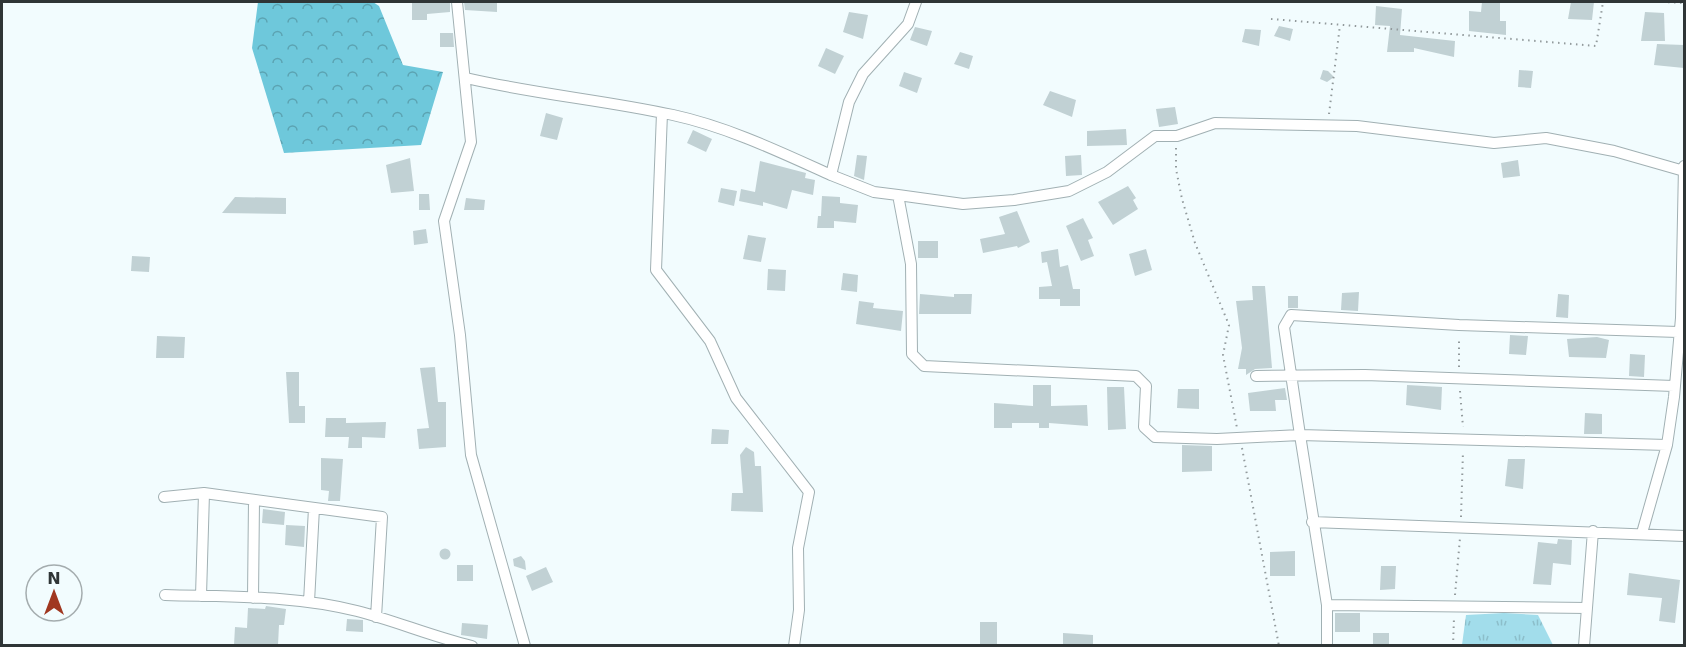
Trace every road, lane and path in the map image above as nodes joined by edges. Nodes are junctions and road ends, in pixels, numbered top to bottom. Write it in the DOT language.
graph roads {
  1 [pos="457,2"];
  2 [pos="916,2"];
  3 [pos="1603,2"];
  4 [pos="1662,2"];
  5 [pos="1684,3"];
  6 [pos="1271,19"];
  7 [pos="1340,25"];
  8 [pos="465,78"];
  9 [pos="662,113"];
  10 [pos="1328,126"];
  11 [pos="1177,136"];
  12 [pos="1684,168"];
  13 [pos="831,175"];
  14 [pos="898,195"];
  15 [pos="1683,318"];
  16 [pos="1459,325"];
  17 [pos="1678,332"];
  18 [pos="1256,376"];
  19 [pos="1293,376"];
  20 [pos="1458,378"];
  21 [pos="1674,386"];
  22 [pos="1300,435"];
  23 [pos="1240,437"];
  24 [pos="1464,438"];
  25 [pos="1667,445"];
  26 [pos="204,493"];
  27 [pos="164,496"];
  28 [pos="254,500"];
  29 [pos="314,508"];
  30 [pos="1312,522"];
  31 [pos="1461,526"];
  32 [pos="1593,531"];
  33 [pos="1642,533"];
  34 [pos="1684,536"];
  35 [pos="165,595"];
  36 [pos="201,596"];
  37 [pos="253,598"];
  38 [pos="309,602"];
  39 [pos="1327,604"];
  40 [pos="1454,606"];
  41 [pos="1587,608"];
  42 [pos="376,617"];
  43 [pos="472,645"];
  44 [pos="525,645"];
  45 [pos="794,645"];
  46 [pos="1279,645"];
  47 [pos="1327,645"];
  48 [pos="1453,645"];
  49 [pos="1584,645"];
  1 -- 8 [label="street"];
  2 -- 13 [label="street"];
  3 -- 7 [label="path"];
  4 -- 5 [label="path"];
  6 -- 7 [label="path"];
  7 -- 10 [label="path"];
  8 -- 9 [label="street"];
  8 -- 44 [label="street"];
  9 -- 13 [label="street"];
  9 -- 45 [label="street"];
  10 -- 11 [label="street"];
  10 -- 12 [label="street"];
  11 -- 14 [label="street"];
  11 -- 23 [label="path"];
  12 -- 15 [label="street"];
  13 -- 14 [label="street"];
  14 -- 23 [label="street"];
  15 -- 17 [label="street"];
  16 -- 17 [label="street"];
  16 -- 19 [label="street"];
  16 -- 20 [label="path"];
  17 -- 21 [label="street"];
  18 -- 19 [label="street"];
  19 -- 20 [label="street"];
  19 -- 22 [label="street"];
  20 -- 21 [label="street"];
  20 -- 24 [label="path"];
  21 -- 25 [label="street"];
  22 -- 23 [label="street"];
  22 -- 24 [label="street"];
  22 -- 30 [label="street"];
  23 -- 46 [label="path"];
  24 -- 25 [label="street"];
  24 -- 31 [label="path"];
  25 -- 33 [label="street"];
  26 -- 27 [label="street"];
  26 -- 28 [label="street"];
  26 -- 36 [label="street"];
  28 -- 29 [label="street"];
  28 -- 37 [label="street"];
  29 -- 38 [label="street"];
  29 -- 42 [label="street"];
  30 -- 31 [label="street"];
  30 -- 39 [label="street"];
  31 -- 32 [label="street"];
  31 -- 40 [label="path"];
  32 -- 33 [label="street"];
  32 -- 41 [label="street"];
  33 -- 34 [label="street"];
  35 -- 36 [label="street"];
  36 -- 37 [label="street"];
  37 -- 38 [label="street"];
  38 -- 42 [label="street"];
  39 -- 40 [label="street"];
  39 -- 47 [label="street"];
  40 -- 41 [label="street"];
  40 -- 48 [label="path"];
  41 -- 49 [label="street"];
  42 -- 43 [label="street"];
}
